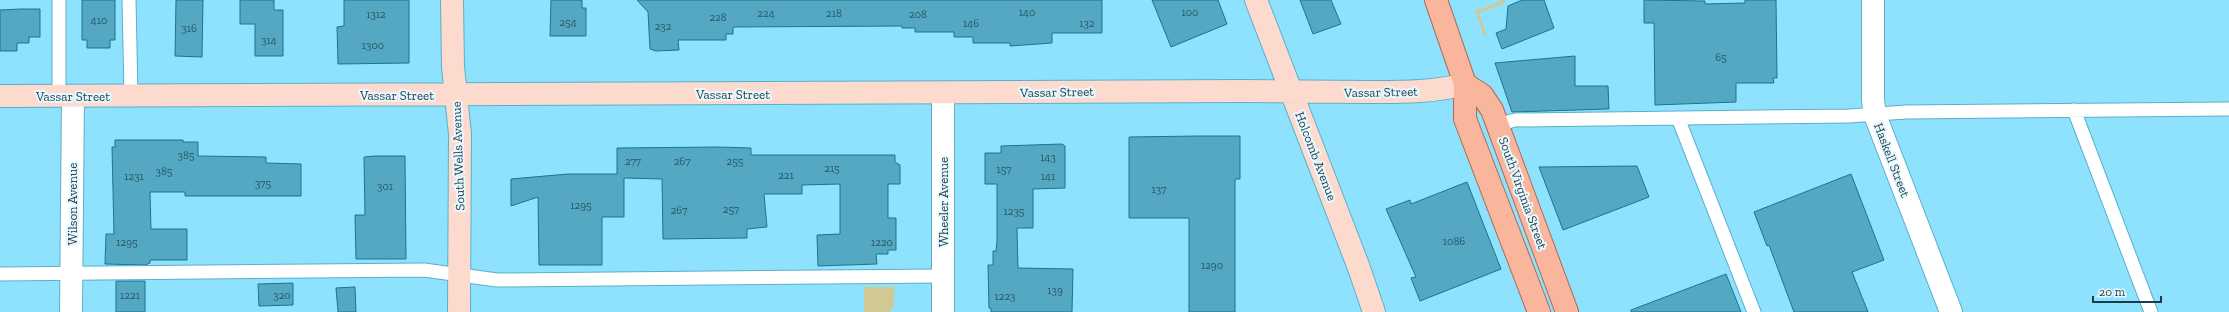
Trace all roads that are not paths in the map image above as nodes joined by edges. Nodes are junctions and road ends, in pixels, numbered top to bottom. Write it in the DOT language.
graph roads {
  1 [pos="59,0"];
  2 [pos="129,0"];
  3 [pos="452,0"];
  4 [pos="1256,0"];
  5 [pos="1436,0"];
  6 [pos="1873,0"];
  7 [pos="1465,84"];
  8 [pos="1292,92"];
  9 [pos="942,93"];
  10 [pos="456,95"];
  11 [pos="0,96"];
  12 [pos="66,96"];
  13 [pos="131,96"];
  14 [pos="2229,109"];
  15 [pos="2074,110"];
  16 [pos="1875,115"];
  17 [pos="1678,118"];
  18 [pos="1497,125"];
  19 [pos="72,273"];
  20 [pos="0,274"];
  21 [pos="459,274"];
  22 [pos="942,276"];
  23 [pos="71,312"];
  24 [pos="459,312"];
  25 [pos="942,312"];
  26 [pos="1374,312"];
  27 [pos="1539,312"];
  28 [pos="1567,312"];
  29 [pos="1754,312"];
  30 [pos="1951,312"];
  31 [pos="2151,312"];
  1 -- 12 [label="lane"];
  2 -- 13 [label="lane"];
  3 -- 10 [label="street, South Wells Avenue"];
  4 -- 8 [label="street, Holcomb Avenue"];
  5 -- 7 [label="main road, South Virginia Street"];
  6 -- 16 [label="street, Haskell Street"];
  7 -- 8 [label="street, Vassar Street"];
  7 -- 18 [label="main road, South Virginia Street"];
  7 -- 27 [label="main road, South Virginia Street"];
  8 -- 9 [label="street, Vassar Street"];
  8 -- 26 [label="street, Holcomb Avenue"];
  9 -- 10 [label="street, Vassar Street"];
  9 -- 22 [label="street, Wheeler Avenue"];
  10 -- 13 [label="street, Vassar Street"];
  10 -- 21 [label="street, South Wells Avenue"];
  11 -- 12 [label="street, Vassar Street"];
  12 -- 13 [label="street, Vassar Street"];
  12 -- 19 [label="street, Wilson Avenue"];
  14 -- 15 [label="lane"];
  15 -- 16 [label="lane"];
  15 -- 31 [label="lane"];
  16 -- 17 [label="lane"];
  16 -- 30 [label="street, Haskell Street"];
  17 -- 18 [label="lane"];
  17 -- 29 [label="lane"];
  18 -- 28 [label="main road, South Virginia Street"];
  19 -- 20 [label="lane"];
  19 -- 21 [label="lane"];
  19 -- 23 [label="street, Wilson Avenue"];
  21 -- 22 [label="lane"];
  21 -- 24 [label="street, South Wells Avenue"];
  22 -- 25 [label="street, Wheeler Avenue"];
}
